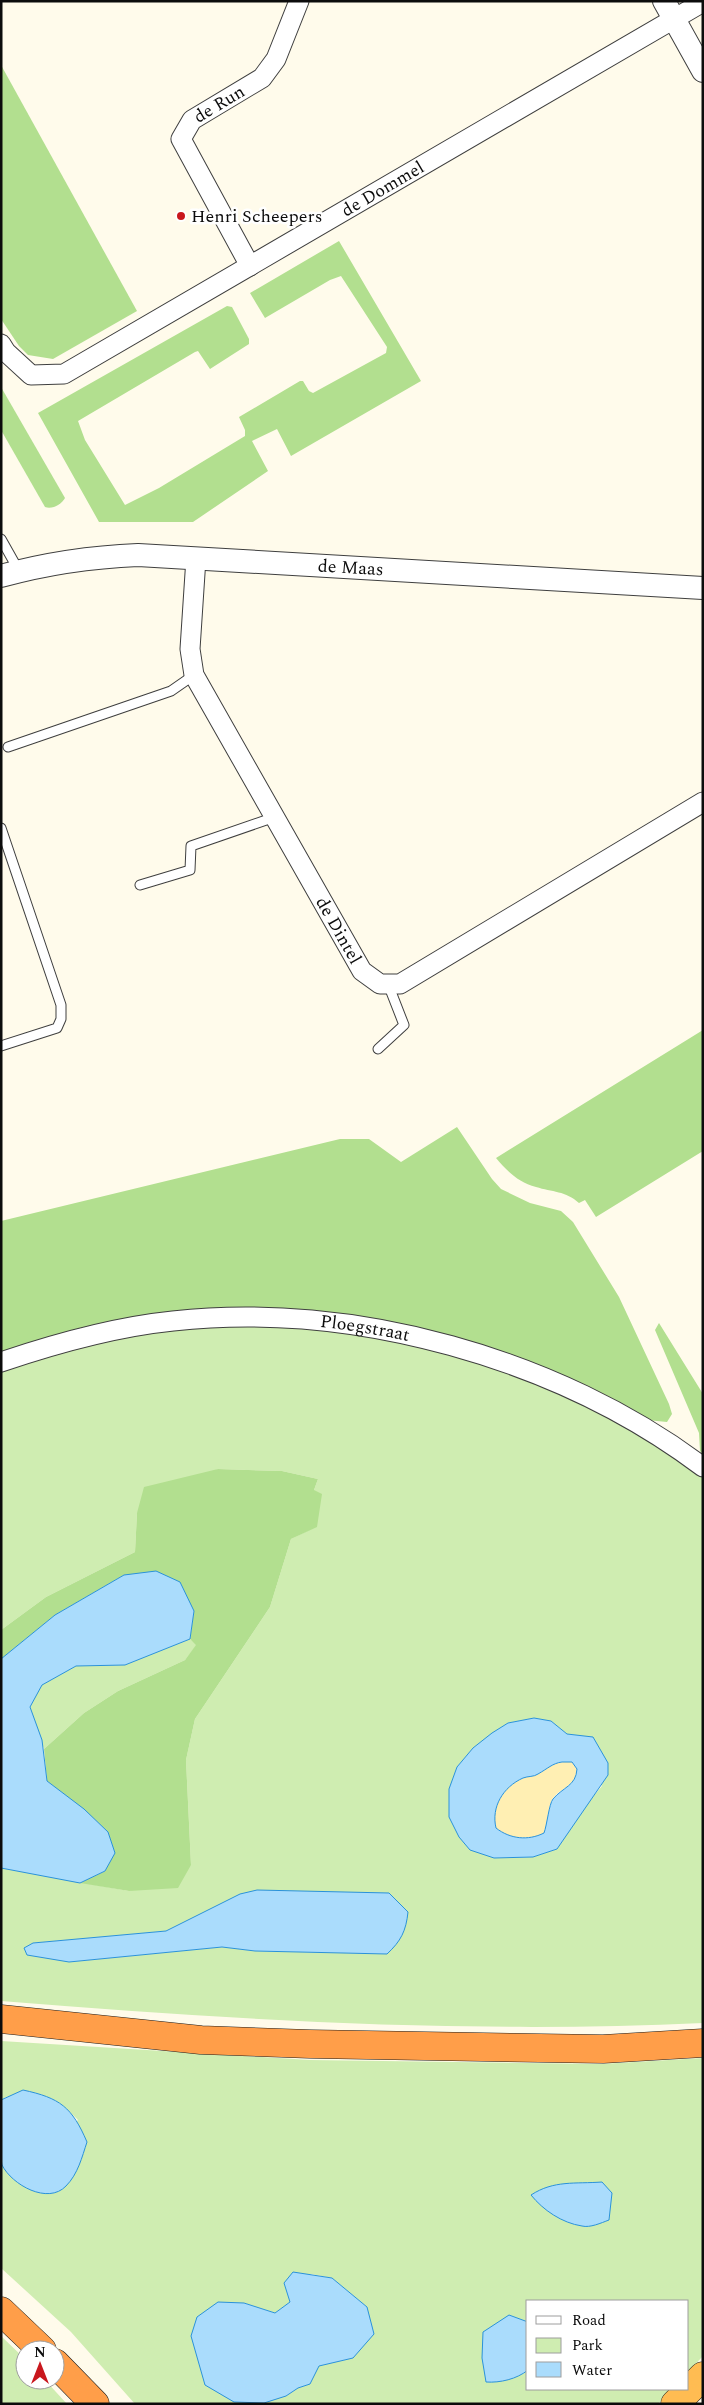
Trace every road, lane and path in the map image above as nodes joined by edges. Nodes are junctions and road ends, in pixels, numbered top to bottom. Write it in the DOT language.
graph roads {
  1 [pos="300,1"];
  2 [pos="703,2"];
  3 [pos="669,10"];
  4 [pos="703,71"];
  5 [pos="250,266"];
  6 [pos="1,344"];
  7 [pos="1,539"];
  8 [pos="196,558"];
  9 [pos="10,574"];
  10 [pos="703,588"];
  11 [pos="194,675"];
  12 [pos="8,747"];
  13 [pos="703,802"];
  14 [pos="275,817"];
  15 [pos="1,828"];
  16 [pos="140,885"];
  17 [pos="388,984"];
  18 [pos="1,1046"];
  19 [pos="378,1049"];
  20 [pos="1,1362"];
  21 [pos="703,1467"];
  22 [pos="1,2019"];
  23 [pos="703,2043"];
  24 [pos="1,2311"];
  25 [pos="31,2340"];
  26 [pos="65,2373"];
  27 [pos="703,2376"];
  28 [pos="95,2404"];
  29 [pos="676,2404"];
  1 -- 5 [label="street, de Run"];
  2 -- 3 [label="street, de Dommel"];
  3 -- 4 [label="street"];
  3 -- 5 [label="street, de Dommel"];
  5 -- 6 [label="street, de Dommel"];
  7 -- 9 [label="lane"];
  8 -- 9 [label="street, de Maas"];
  8 -- 10 [label="street, de Maas"];
  8 -- 11 [label="street, de Dintel"];
  11 -- 12 [label="lane"];
  11 -- 14 [label="street, de Dintel"];
  13 -- 17 [label="street"];
  14 -- 16 [label="lane"];
  14 -- 17 [label="street, de Dintel"];
  15 -- 18 [label="lane"];
  17 -- 19 [label="lane"];
  20 -- 21 [label="street, Ploegstraat"];
  22 -- 23 [label="highway"];
  24 -- 25 [label="highway"];
  26 -- 28 [label="highway"];
  27 -- 29 [label="highway"];
}
